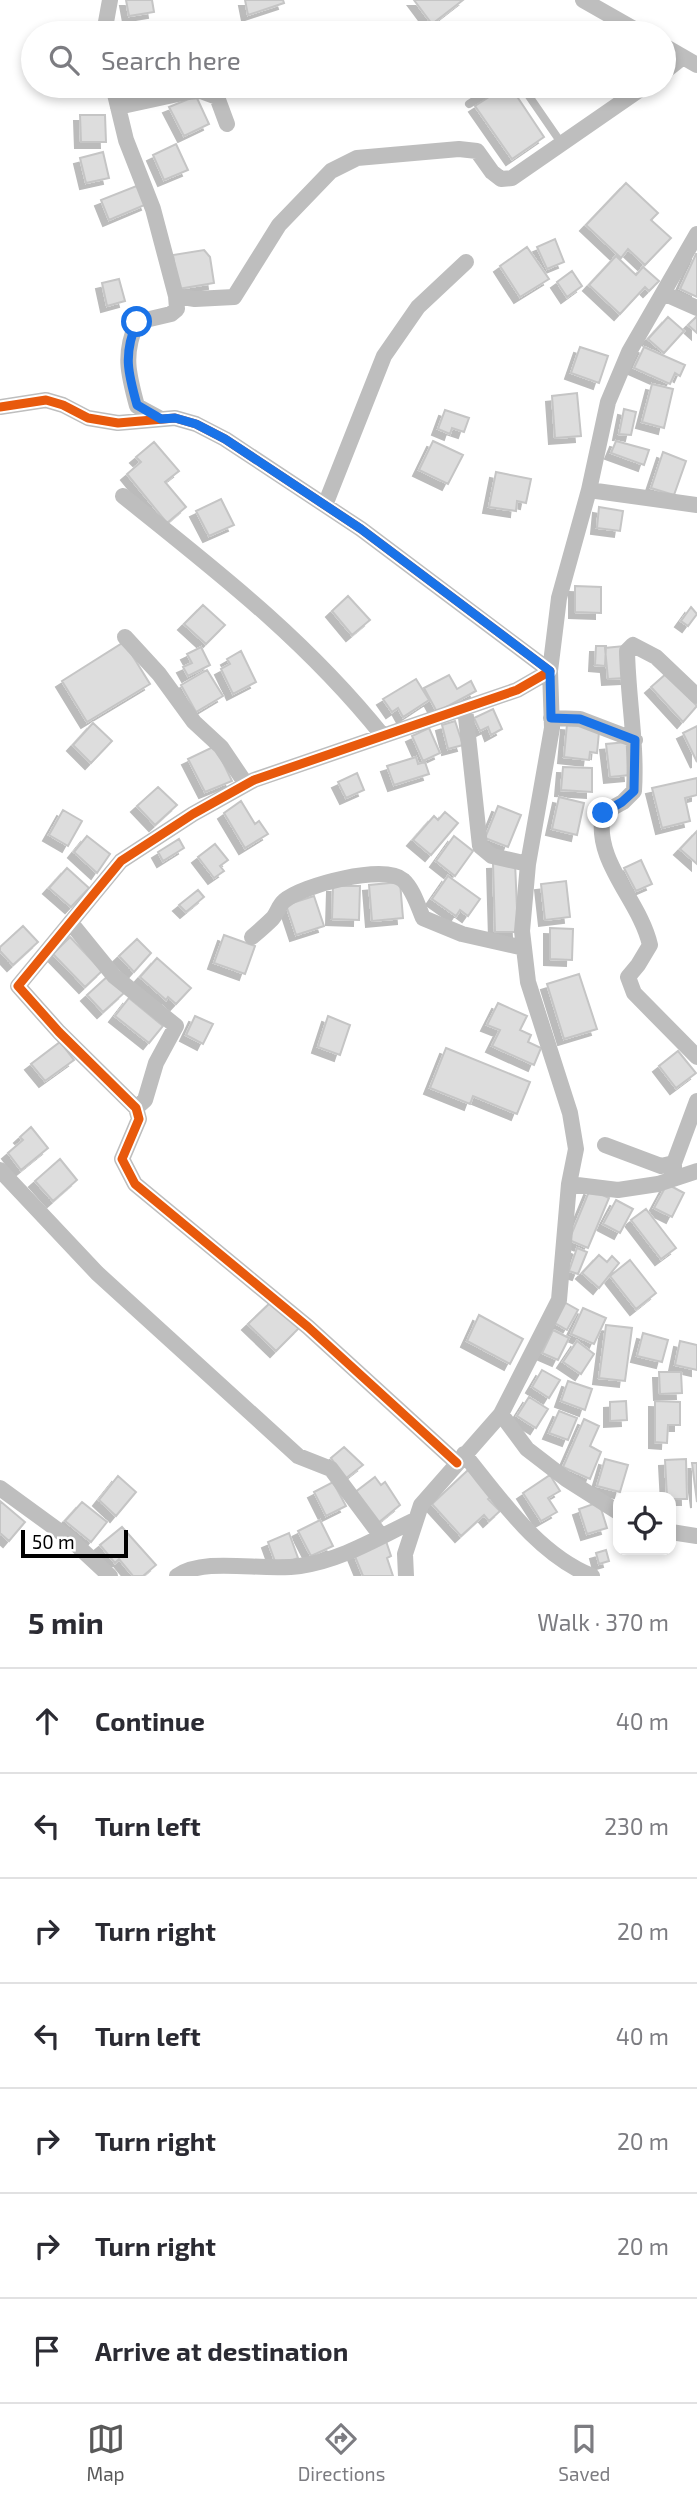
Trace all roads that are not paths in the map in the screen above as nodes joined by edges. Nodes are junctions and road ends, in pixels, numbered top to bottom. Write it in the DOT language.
graph roads {
  1 [pos="110,0"];
  2 [pos="583,0"];
  3 [pos="106,21"];
  4 [pos="620,21"];
  5 [pos="116,98"];
  6 [pos="165,98"];
  7 [pos="217,98"];
  8 [pos="479,98"];
  9 [pos="530,98"];
  10 [pos="628,98"];
  11 [pos="469,104"];
  12 [pos="118,107"];
  13 [pos="227,124"];
  14 [pos="562,144"];
  15 [pos="697,234"];
  16 [pos="466,262"];
  17 [pos="663,293"];
  18 [pos="176,296"];
  19 [pos="697,308"];
  20 [pos="0,407"];
  21 [pos="161,419"];
  22 [pos="589,490"];
  23 [pos="123,496"];
  24 [pos="325,505"];
  25 [pos="697,505"];
  26 [pos="125,637"];
  27 [pos="550,671"];
  28 [pos="697,696"];
  29 [pos="465,708"];
  30 [pos="551,718"];
  31 [pos="383,736"];
  32 [pos="635,740"];
  33 [pos="246,785"];
  34 [pos="528,864"];
  35 [pos="71,923"];
  36 [pos="252,937"];
  37 [pos="524,948"];
  38 [pos="697,1056"];
  39 [pos="697,1101"];
  40 [pos="136,1108"];
  41 [pos="605,1145"];
  42 [pos="0,1170"];
  43 [pos="674,1171"];
  44 [pos="697,1171"];
  45 [pos="569,1184"];
  46 [pos="501,1414"];
  47 [pos="460,1458"];
  48 [pos="0,1488"];
  49 [pos="613,1509"];
  50 [pos="415,1520"];
  51 [pos="676,1533"];
  52 [pos="381,1536"];
  53 [pos="697,1536"];
  54 [pos="110,1576"];
  55 [pos="177,1576"];
  56 [pos="405,1576"];
  57 [pos="592,1576"];
  1 -- 3 [label="street"];
  2 -- 4 [label="street"];
  5 -- 12 [label="street"];
  6 -- 12 [label="street"];
  7 -- 13 [label="street"];
  8 -- 11 [label="lane"];
  9 -- 14 [label="lane"];
  10 -- 14 [label="street"];
  12 -- 18 [label="street"];
  14 -- 18 [label="street"];
  15 -- 17 [label="street"];
  16 -- 24 [label="street"];
  17 -- 19 [label="street"];
  17 -- 22 [label="street"];
  18 -- 21 [label="street"];
  20 -- 21 [label="street"];
  21 -- 24 [label="street"];
  22 -- 25 [label="street"];
  22 -- 27 [label="street"];
  23 -- 31 [label="street"];
  24 -- 27 [label="street"];
  26 -- 33 [label="street"];
  27 -- 29 [label="street"];
  27 -- 30 [label="street"];
  28 -- 32 [label="street"];
  29 -- 31 [label="street"];
  29 -- 34 [label="street"];
  30 -- 32 [label="street"];
  30 -- 34 [label="street"];
  31 -- 33 [label="street"];
  32 -- 38 [label="street"];
  33 -- 35 [label="street"];
  34 -- 37 [label="street"];
  35 -- 40 [label="street"];
  35 -- 40 [label="street"];
  36 -- 37 [label="street"];
  37 -- 45 [label="street"];
  39 -- 43 [label="street"];
  40 -- 47 [label="street"];
  41 -- 43 [label="street"];
  42 -- 52 [label="street"];
  43 -- 44 [label="street"];
  43 -- 45 [label="street"];
  45 -- 46 [label="street"];
  46 -- 47 [label="street"];
  46 -- 49 [label="street"];
  47 -- 50 [label="street"];
  47 -- 57 [label="street"];
  48 -- 54 [label="street"];
  50 -- 52 [label="street"];
  50 -- 56 [label="street"];
  51 -- 53 [label="street"];
  52 -- 55 [label="street"];
}
